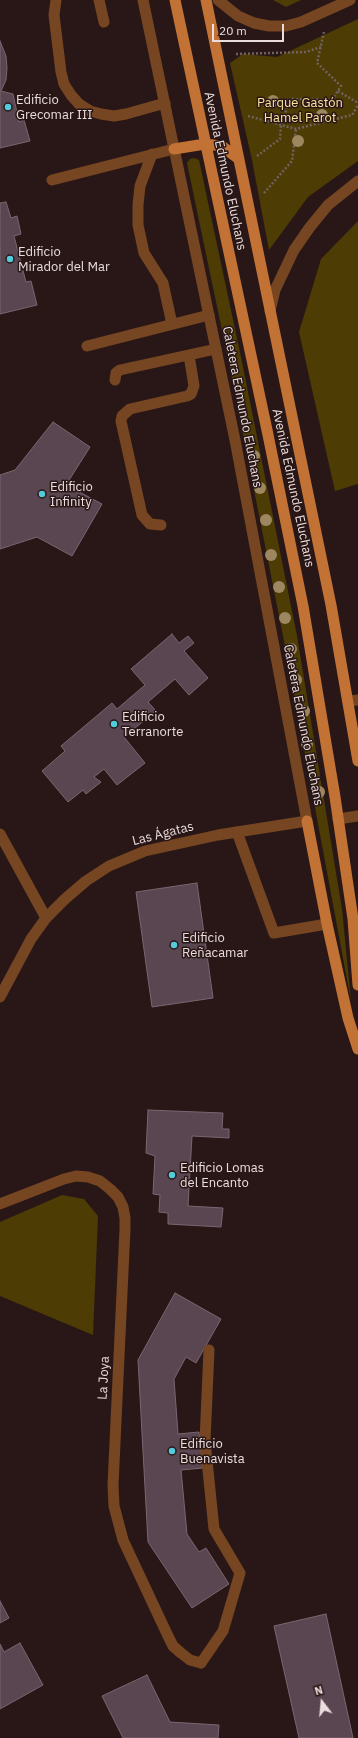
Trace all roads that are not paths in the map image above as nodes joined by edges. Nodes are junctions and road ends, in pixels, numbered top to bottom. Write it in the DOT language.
graph roads {
  1 [pos="56,0"];
  2 [pos="99,0"];
  3 [pos="143,0"];
  4 [pos="175,0"];
  5 [pos="206,0"];
  6 [pos="218,0"];
  7 [pos="350,0"];
  8 [pos="104,22"];
  9 [pos="165,103"];
  10 [pos="205,144"];
  11 [pos="174,149"];
  12 [pos="152,154"];
  13 [pos="240,164"];
  14 [pos="52,180"];
  15 [pos="358,181"];
  16 [pos="270,311"];
  17 [pos="209,315"];
  18 [pos="172,324"];
  19 [pos="87,346"];
  20 [pos="216,349"];
  21 [pos="189,355"];
  22 [pos="115,380"];
  23 [pos="161,525"];
  24 [pos="353,701"];
  25 [pos="358,761"];
  26 [pos="358,816"];
  27 [pos="338,819"];
  28 [pos="307,821"];
  29 [pos="237,832"];
  30 [pos="0,834"];
  31 [pos="46,918"];
  32 [pos="327,924"];
  33 [pos="358,985"];
  34 [pos="0,997"];
  35 [pos="358,1049"];
  36 [pos="0,1204"];
  37 [pos="209,1350"];
  1 -- 9 [label="street"];
  2 -- 8 [label="street"];
  3 -- 9 [label="street, Caletera Edmundo Eluchans"];
  4 -- 10 [label="main road, Avenida Edmundo Eluchans"];
  5 -- 13 [label="main road, Avenida Edmundo Eluchans"];
  6 -- 7 [label="street"];
  9 -- 11 [label="street, Caletera Edmundo Eluchans"];
  10 -- 11 [label="main road"];
  10 -- 13 [label="main road"];
  10 -- 27 [label="main road, Avenida Edmundo Eluchans"];
  11 -- 12 [label="street"];
  11 -- 17 [label="street, Caletera Edmundo Eluchans"];
  12 -- 14 [label="street"];
  12 -- 18 [label="street"];
  13 -- 16 [label="main road, Avenida Edmundo Eluchans"];
  15 -- 16 [label="street"];
  16 -- 24 [label="main road, Avenida Edmundo Eluchans"];
  17 -- 18 [label="street"];
  17 -- 20 [label="street, Caletera Edmundo Eluchans"];
  18 -- 19 [label="street"];
  20 -- 21 [label="street"];
  20 -- 28 [label="street, Caletera Edmundo Eluchans"];
  21 -- 22 [label="street"];
  21 -- 23 [label="street"];
  24 -- 25 [label="main road, Avenida Edmundo Eluchans"];
  26 -- 27 [label="street"];
  27 -- 33 [label="main road, Avenida Edmundo Eluchans"];
  28 -- 29 [label="street, Las Ágatas"];
  28 -- 32 [label="main road"];
  29 -- 31 [label="street, Las Ágatas"];
  29 -- 32 [label="street"];
  30 -- 31 [label="street"];
  31 -- 34 [label="street, Las Ágatas"];
  32 -- 35 [label="main road"];
  36 -- 37 [label="street, La Joya"];
}
